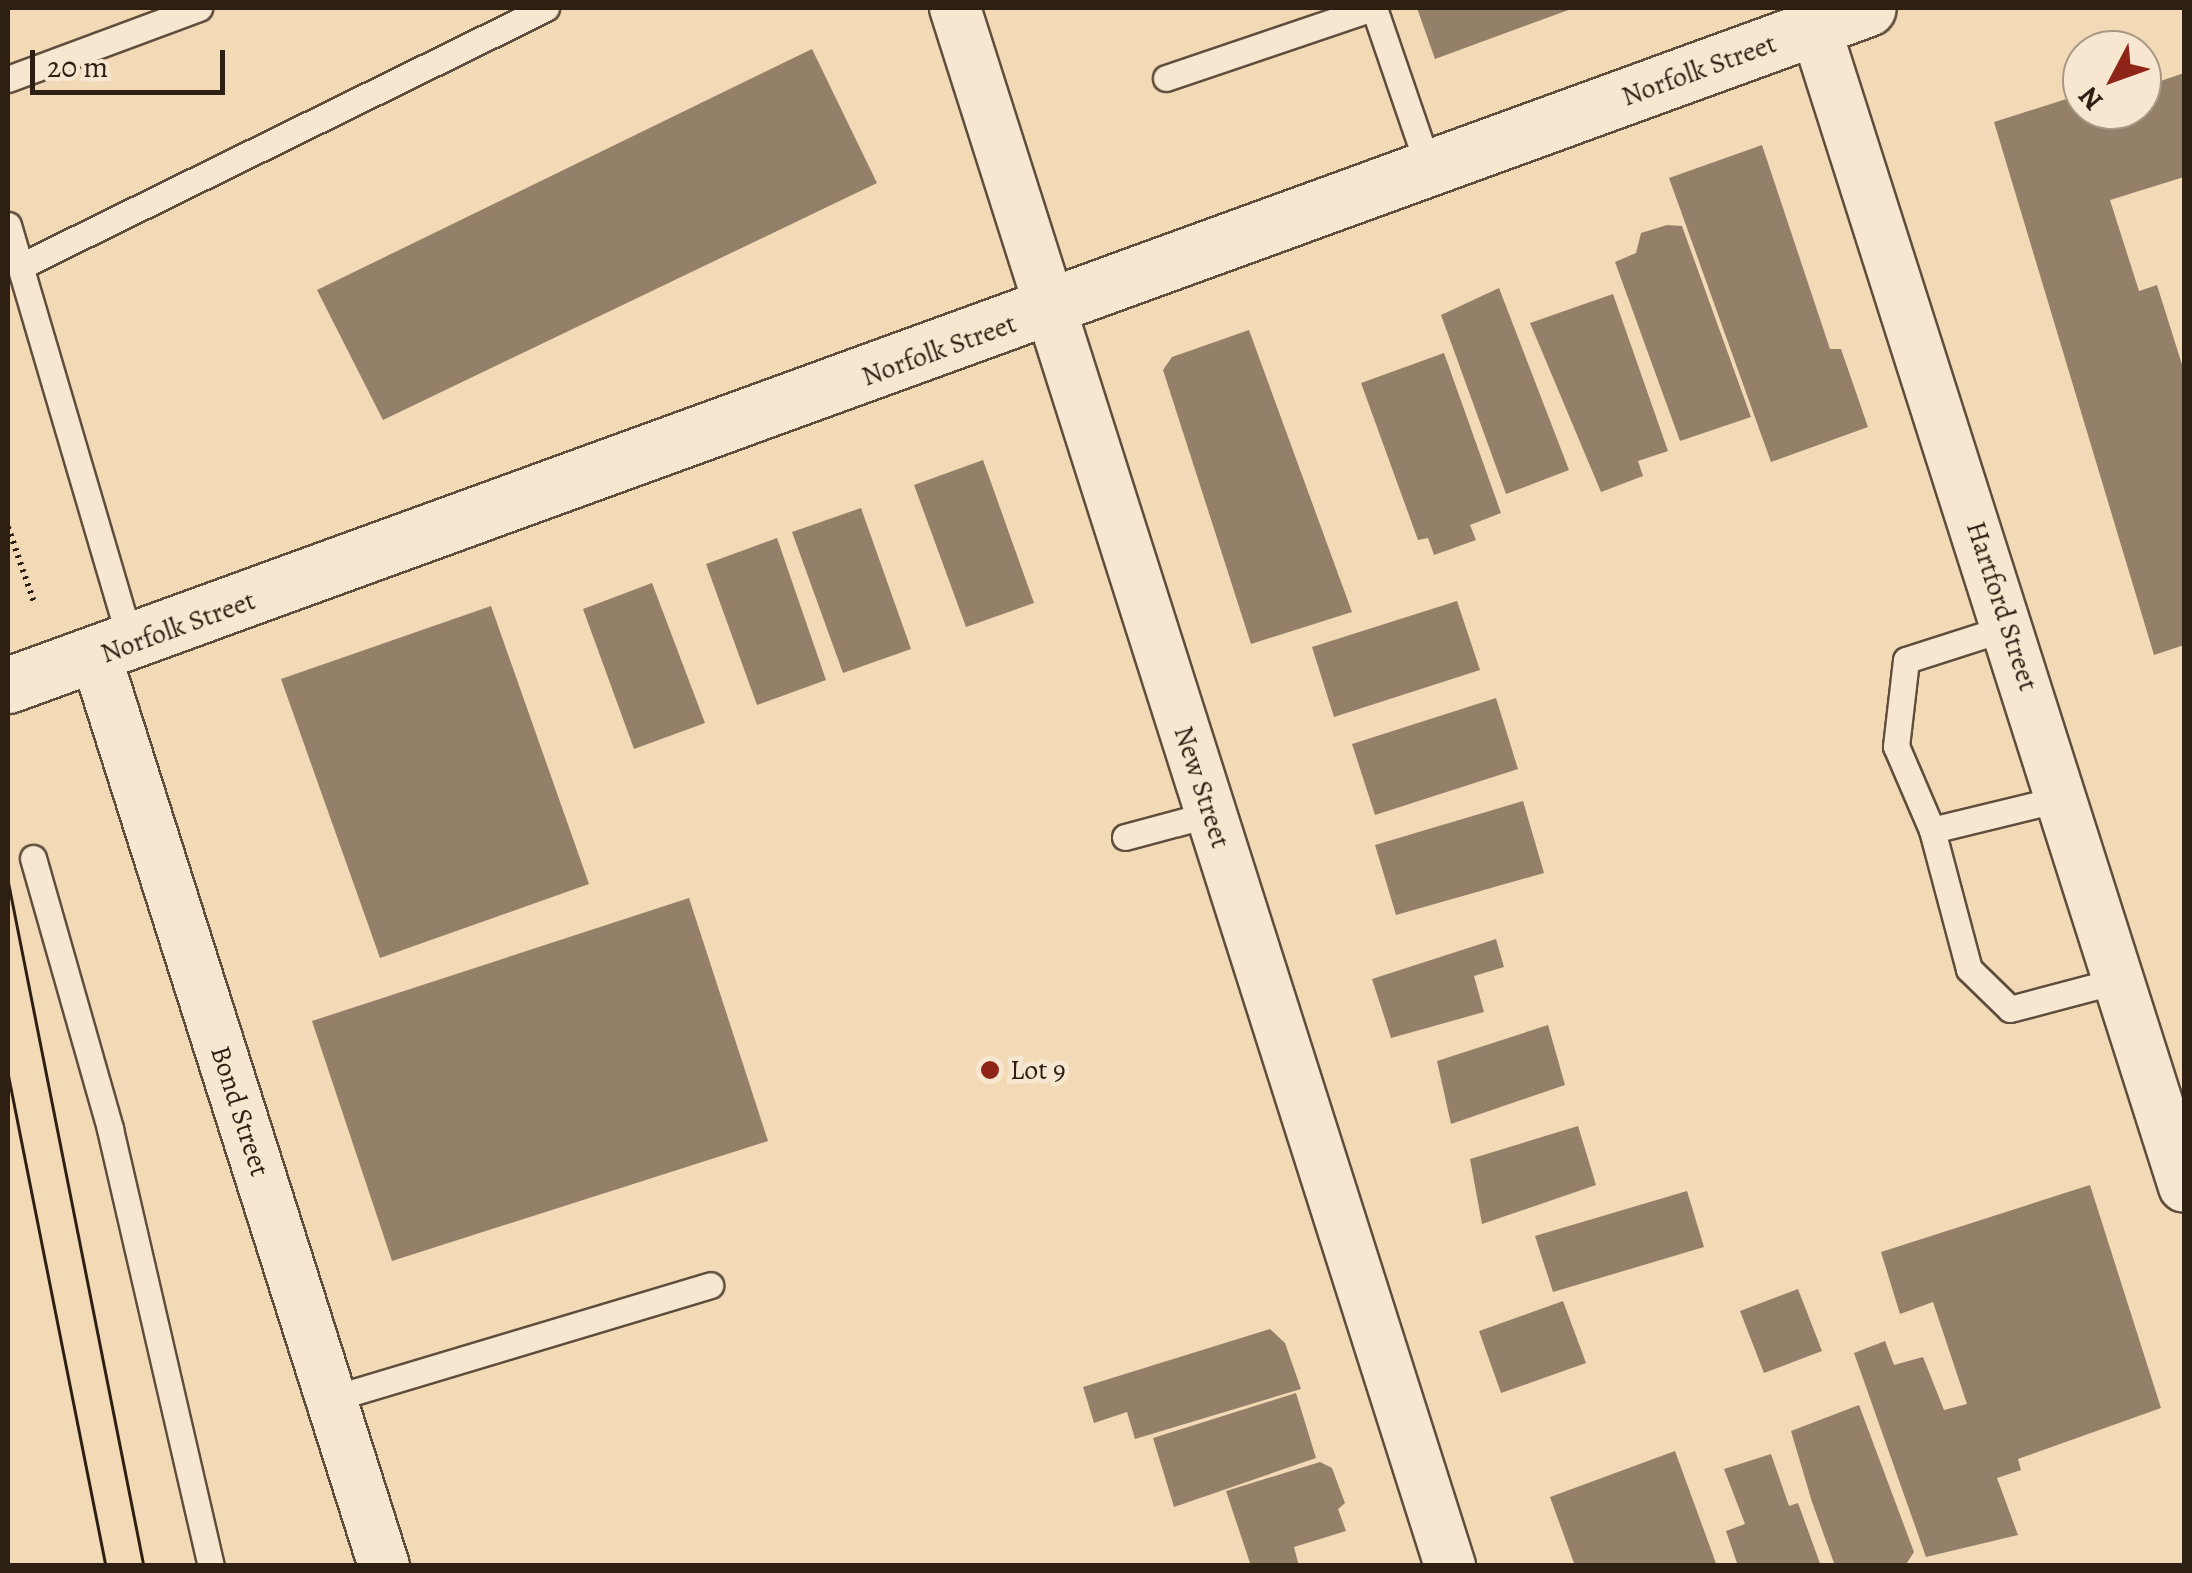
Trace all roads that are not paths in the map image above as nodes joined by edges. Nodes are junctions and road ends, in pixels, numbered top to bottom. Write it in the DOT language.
graph roads {
  1 [pos="200,8"];
  2 [pos="546,8"];
  3 [pos="955,8"];
  4 [pos="1374,8"];
  5 [pos="1868,8"];
  6 [pos="1815,27"];
  7 [pos="1166,78"];
  8 [pos="8,79"];
  9 [pos="1429,169"];
  10 [pos="8,225"];
  11 [pos="20,266"];
  12 [pos="1051,309"];
  13 [pos="2009,627"];
  14 [pos="113,650"];
  15 [pos="23,681"];
  16 [pos="2063,798"];
  17 [pos="1210,814"];
  18 [pos="1932,830"];
  19 [pos="1126,837"];
  20 [pos="33,858"];
  21 [pos="2120,980"];
  22 [pos="2184,1187"];
  23 [pos="710,1285"];
  24 [pos="331,1399"];
  25 [pos="211,1566"];
  26 [pos="384,1566"];
  27 [pos="1450,1566"];
  1 -- 8 [label="lane"];
  2 -- 11 [label="lane"];
  3 -- 12 [label="street, New Street"];
  4 -- 7 [label="lane"];
  4 -- 9 [label="lane"];
  5 -- 6 [label="main road, Norfolk Street"];
  6 -- 9 [label="main road, Norfolk Street"];
  6 -- 13 [label="street, Hartford Street"];
  9 -- 12 [label="main road, Norfolk Street"];
  10 -- 11 [label="lane"];
  11 -- 14 [label="lane"];
  12 -- 14 [label="main road, Norfolk Street"];
  12 -- 17 [label="street, New Street"];
  13 -- 16 [label="street, Hartford Street"];
  13 -- 18 [label="lane"];
  14 -- 15 [label="main road, Norfolk Street"];
  14 -- 24 [label="street, Bond Street"];
  16 -- 18 [label="lane"];
  16 -- 21 [label="street, Hartford Street"];
  17 -- 19 [label="lane"];
  17 -- 27 [label="street, New Street"];
  18 -- 21 [label="lane"];
  20 -- 25 [label="lane"];
  21 -- 22 [label="street, Hartford Street"];
  23 -- 24 [label="lane"];
  24 -- 26 [label="street, Bond Street"];
}
